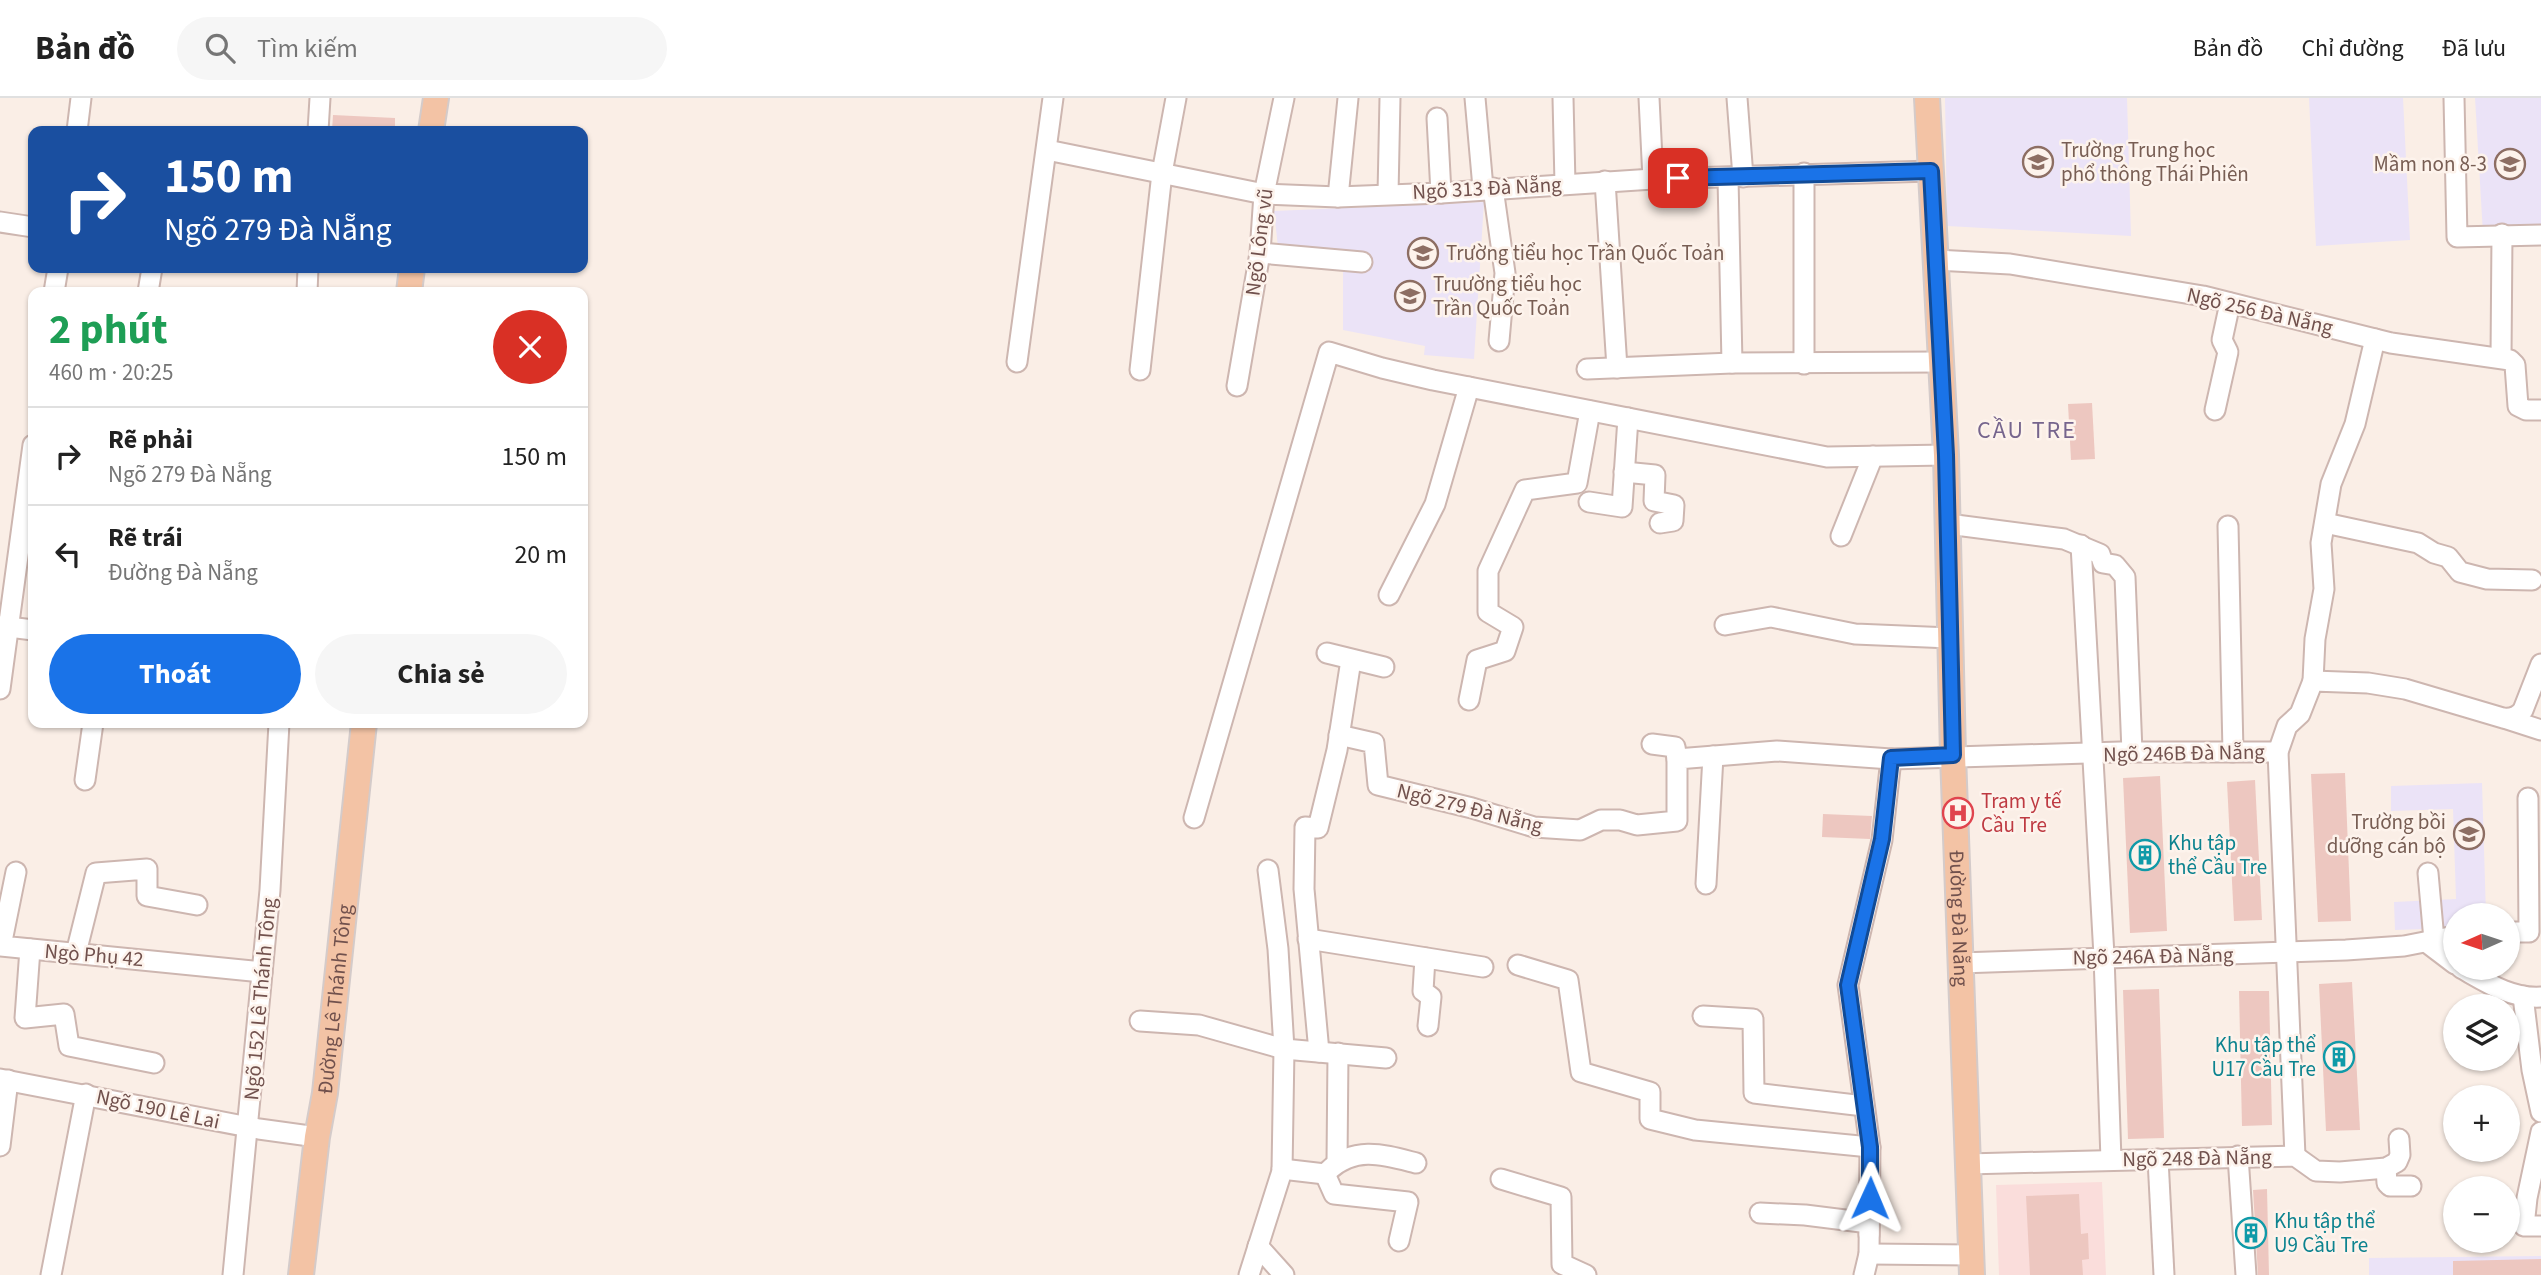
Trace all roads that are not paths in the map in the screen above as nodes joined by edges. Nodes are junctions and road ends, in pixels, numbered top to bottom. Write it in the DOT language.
graph roads {
  1 [pos="81,98"];
  2 [pos="320,98"];
  3 [pos="436,98"];
  4 [pos="1053,98"];
  5 [pos="1175,98"];
  6 [pos="1284,98"];
  7 [pos="1348,98"];
  8 [pos="1390,98"];
  9 [pos="1475,98"];
  10 [pos="1563,98"];
  11 [pos="1649,98"];
  12 [pos="1737,98"];
  13 [pos="1927,98"];
  14 [pos="2454,98"];
  15 [pos="1437,118"];
  16 [pos="78,126"];
  17 [pos="318,126"];
  18 [pos="432,126"];
  19 [pos="1047,150"];
  20 [pos="1931,171"];
  21 [pos="1162,173"];
  22 [pos="1804,173"];
  23 [pos="1735,177"];
  24 [pos="1653,179"];
  25 [pos="1605,181"];
  26 [pos="1565,184"];
  27 [pos="1488,188"];
  28 [pos="1441,193"];
  29 [pos="1264,194"];
  30 [pos="1388,194"];
  31 [pos="1338,197"];
  32 [pos="0,222"];
  33 [pos="28,226"];
  34 [pos="2502,234"];
  35 [pos="2541,235"];
  36 [pos="1260,253"];
  37 [pos="1936,260"];
  38 [pos="1363,262"];
  39 [pos="2230,303"];
  40 [pos="2375,339"];
  41 [pos="1499,341"];
  42 [pos="2501,358"];
  43 [pos="1017,362"];
  44 [pos="1941,362"];
  45 [pos="1732,363"];
  46 [pos="1804,364"];
  47 [pos="1618,368"];
  48 [pos="1587,369"];
  49 [pos="1140,370"];
  50 [pos="1237,386"];
  51 [pos="1469,387"];
  52 [pos="2215,410"];
  53 [pos="2541,410"];
  54 [pos="1590,411"];
  55 [pos="1628,418"];
  56 [pos="1946,455"];
  57 [pos="1873,456"];
  58 [pos="1624,472"];
  59 [pos="28,476"];
  60 [pos="1589,502"];
  61 [pos="1660,523"];
  62 [pos="2325,523"];
  63 [pos="1948,524"];
  64 [pos="2228,526"];
  65 [pos="1842,536"];
  66 [pos="2081,545"];
  67 [pos="2532,580"];
  68 [pos="1389,595"];
  69 [pos="1725,625"];
  70 [pos="4,626"];
  71 [pos="28,630"];
  72 [pos="1950,638"];
  73 [pos="1327,653"];
  74 [pos="1351,660"];
  75 [pos="2541,664"];
  76 [pos="1384,667"];
  77 [pos="2313,681"];
  78 [pos="0,689"];
  79 [pos="1469,701"];
  80 [pos="2508,719"];
  81 [pos="92,728"];
  82 [pos="279,728"];
  83 [pos="363,728"];
  84 [pos="2541,730"];
  85 [pos="1339,735"];
  86 [pos="1652,744"];
  87 [pos="2132,752"];
  88 [pos="2233,752"];
  89 [pos="2278,752"];
  90 [pos="2094,754"];
  91 [pos="1953,755"];
  92 [pos="1713,756"];
  93 [pos="1891,758"];
  94 [pos="1676,759"];
  95 [pos="85,780"];
  96 [pos="2528,798"];
  97 [pos="1194,818"];
  98 [pos="2535,828"];
  99 [pos="1269,870"];
  100 [pos="16,872"];
  101 [pos="2428,873"];
  102 [pos="1706,884"];
  103 [pos="197,905"];
  104 [pos="2520,932"];
  105 [pos="2443,938"];
  106 [pos="1308,939"];
  107 [pos="2430,941"];
  108 [pos="0,948"];
  109 [pos="30,949"];
  110 [pos="2285,952"];
  111 [pos="76,953"];
  112 [pos="2443,953"];
  113 [pos="2104,956"];
  114 [pos="1425,958"];
  115 [pos="1960,963"];
  116 [pos="1518,965"];
  117 [pos="1483,967"];
  118 [pos="262,972"];
  119 [pos="2483,980"];
  120 [pos="2532,997"];
  121 [pos="1703,1016"];
  122 [pos="1140,1021"];
  123 [pos="1428,1026"];
  124 [pos="1284,1049"];
  125 [pos="1329,1053"];
  126 [pos="1386,1058"];
  127 [pos="154,1063"];
  128 [pos="4,1079"];
  129 [pos="86,1094"];
  130 [pos="1864,1106"];
  131 [pos="2541,1112"];
  132 [pos="248,1127"];
  133 [pos="2541,1132"];
  134 [pos="317,1137"];
  135 [pos="2399,1139"];
  136 [pos="0,1146"];
  137 [pos="1870,1147"];
  138 [pos="2238,1156"];
  139 [pos="2295,1156"];
  140 [pos="2158,1159"];
  141 [pos="2111,1160"];
  142 [pos="1416,1163"];
  143 [pos="1967,1164"];
  144 [pos="1331,1168"];
  145 [pos="2386,1168"];
  146 [pos="1282,1169"];
  147 [pos="1501,1178"];
  148 [pos="2411,1186"];
  149 [pos="1760,1213"];
  150 [pos="1869,1223"];
  151 [pos="2541,1226"];
  152 [pos="1399,1241"];
  153 [pos="1258,1246"];
  154 [pos="1869,1254"];
  155 [pos="1971,1265"];
  156 [pos="51,1275"];
  157 [pos="233,1275"];
  158 [pos="301,1275"];
  159 [pos="1249,1275"];
  160 [pos="1284,1275"];
  161 [pos="1586,1275"];
  162 [pos="1864,1275"];
  163 [pos="2164,1275"];
  164 [pos="2246,1275"];
  1 -- 16 [label="street"];
  2 -- 17 [label="street"];
  3 -- 18 [label="main road"];
  4 -- 19 [label="street"];
  5 -- 21 [label="street"];
  6 -- 29 [label="street, Ngõ Lông vũ"];
  7 -- 31 [label="street"];
  8 -- 30 [label="street"];
  9 -- 27 [label="street"];
  10 -- 26 [label="street"];
  11 -- 24 [label="street"];
  12 -- 23 [label="street"];
  13 -- 20 [label="main road, Đường Đà Nẵng"];
  14 -- 34 [label="street"];
  15 -- 28 [label="street"];
  19 -- 21 [label="street, Ngõ 313 Đà Nẵng"];
  19 -- 43 [label="street"];
  20 -- 22 [label="street, Ngõ 313 Đà Nẵng"];
  20 -- 37 [label="main road, Đường Đà Nẵng"];
  21 -- 29 [label="street, Ngõ 313 Đà Nẵng"];
  21 -- 49 [label="street"];
  22 -- 23 [label="street, Ngõ 313 Đà Nẵng"];
  22 -- 46 [label="street"];
  23 -- 24 [label="street, Ngõ 313 Đà Nẵng"];
  23 -- 45 [label="street"];
  24 -- 25 [label="street, Ngõ 313 Đà Nẵng"];
  25 -- 26 [label="street, Ngõ 313 Đà Nẵng"];
  25 -- 47 [label="street"];
  26 -- 27 [label="street, Ngõ 313 Đà Nẵng"];
  27 -- 28 [label="street, Ngõ 313 Đà Nẵng"];
  27 -- 41 [label="street"];
  28 -- 30 [label="street, Ngõ 313 Đà Nẵng"];
  29 -- 31 [label="street, Ngõ 313 Đà Nẵng"];
  29 -- 36 [label="street, Ngõ Lông vũ"];
  30 -- 31 [label="street, Ngõ 313 Đà Nẵng"];
  32 -- 33 [label="street"];
  34 -- 35 [label="street"];
  34 -- 42 [label="street"];
  36 -- 38 [label="street"];
  36 -- 50 [label="street, Ngõ Lông vũ"];
  37 -- 39 [label="street, Ngõ 256 Đà Nẵng"];
  37 -- 44 [label="main road, Đường Đà Nẵng"];
  39 -- 40 [label="street, Ngõ 256 Đà Nẵng"];
  39 -- 52 [label="street"];
  40 -- 42 [label="street, Ngõ 256 Đà Nẵng"];
  40 -- 62 [label="street, Ngõ 246B Đà Nẵng"];
  42 -- 53 [label="street"];
  44 -- 46 [label="street"];
  44 -- 56 [label="main road, Đường Đà Nẵng"];
  45 -- 46 [label="street"];
  45 -- 47 [label="street"];
  47 -- 48 [label="street"];
  51 -- 54 [label="street"];
  51 -- 68 [label="street"];
  51 -- 97 [label="street"];
  54 -- 55 [label="street"];
  54 -- 79 [label="street"];
  55 -- 57 [label="street"];
  55 -- 58 [label="street"];
  56 -- 57 [label="street"];
  56 -- 63 [label="main road, Đường Đà Nẵng"];
  57 -- 65 [label="street"];
  58 -- 60 [label="street"];
  58 -- 61 [label="street"];
  59 -- 70 [label="street"];
  62 -- 67 [label="street"];
  62 -- 77 [label="street, Ngõ 246B Đà Nẵng"];
  63 -- 66 [label="street"];
  63 -- 72 [label="main road, Đường Đà Nẵng"];
  64 -- 88 [label="street"];
  66 -- 87 [label="street"];
  66 -- 90 [label="street"];
  69 -- 72 [label="street"];
  70 -- 71 [label="street"];
  70 -- 78 [label="street"];
  72 -- 91 [label="main road, Đường Đà Nẵng"];
  73 -- 74 [label="street"];
  74 -- 76 [label="street"];
  74 -- 85 [label="street"];
  75 -- 80 [label="street"];
  77 -- 80 [label="street"];
  77 -- 89 [label="street, Ngõ 246B Đà Nẵng"];
  80 -- 84 [label="street"];
  81 -- 95 [label="street"];
  82 -- 118 [label="street, Ngõ 152 Lê Thánh Tông"];
  83 -- 134 [label="main road, Đường Lê Thánh Tông"];
  85 -- 94 [label="street, Ngõ 279 Đà Nẵng"];
  85 -- 106 [label="street"];
  86 -- 94 [label="street"];
  87 -- 88 [label="street, Ngõ 246B Đà Nẵng"];
  87 -- 90 [label="street, Ngõ 246B Đà Nẵng"];
  88 -- 89 [label="street, Ngõ 246B Đà Nẵng"];
  89 -- 110 [label="street"];
  90 -- 91 [label="street, Ngõ 246B Đà Nẵng"];
  90 -- 113 [label="street"];
  91 -- 93 [label="street"];
  91 -- 115 [label="main road, Đường Đà Nẵng"];
  92 -- 93 [label="street"];
  92 -- 94 [label="street"];
  92 -- 102 [label="street"];
  93 -- 130 [label="street"];
  96 -- 98 [label="street"];
  98 -- 104 [label="street"];
  99 -- 124 [label="street"];
  100 -- 108 [label="street, Ngò Phụ 42"];
  101 -- 107 [label="street"];
  103 -- 111 [label="street"];
  105 -- 107 [label="street, Ngõ 246A Đà Nẵng"];
  106 -- 114 [label="street"];
  106 -- 125 [label="street"];
  107 -- 110 [label="street, Ngõ 246A Đà Nẵng"];
  107 -- 112 [label="street"];
  108 -- 109 [label="street, Ngò Phụ 42"];
  109 -- 111 [label="street, Ngò Phụ 42"];
  109 -- 127 [label="street"];
  110 -- 113 [label="street, Ngõ 246A Đà Nẵng"];
  110 -- 139 [label="street"];
  111 -- 118 [label="street, Ngò Phụ 42"];
  113 -- 115 [label="street, Ngõ 246A Đà Nẵng"];
  113 -- 141 [label="street"];
  114 -- 117 [label="street"];
  114 -- 123 [label="street"];
  115 -- 143 [label="main road, Đường Đà Nẵng"];
  116 -- 137 [label="street"];
  118 -- 132 [label="street, Ngõ 152 Lê Thánh Tông"];
  119 -- 120 [label="street"];
  120 -- 131 [label="street"];
  121 -- 130 [label="street"];
  122 -- 124 [label="street"];
  124 -- 125 [label="street"];
  124 -- 146 [label="street"];
  125 -- 126 [label="street"];
  125 -- 144 [label="street"];
  128 -- 129 [label="street, Ngõ 190 Lê Lai"];
  128 -- 136 [label="street"];
  129 -- 132 [label="street, Ngõ 190 Lê Lai"];
  129 -- 156 [label="street"];
  130 -- 137 [label="street"];
  132 -- 134 [label="street, Ngõ 190 Lê Lai"];
  132 -- 157 [label="street, Ngõ 152 Lê Thánh Tông"];
  133 -- 151 [label="street"];
  134 -- 158 [label="main road, Đường Lê Thánh Tông"];
  135 -- 145 [label="street"];
  137 -- 150 [label="street"];
  138 -- 139 [label="street, Ngõ 248 Đà Nẵng"];
  138 -- 140 [label="street, Ngõ 248 Đà Nẵng"];
  138 -- 164 [label="street"];
  139 -- 145 [label="street, Ngõ 248 Đà Nẵng"];
  140 -- 141 [label="street, Ngõ 248 Đà Nẵng"];
  140 -- 163 [label="street"];
  141 -- 143 [label="street, Ngõ 248 Đà Nẵng"];
  142 -- 144 [label="street"];
  143 -- 155 [label="main road, Đường Đà Nẵng"];
  144 -- 146 [label="street"];
  144 -- 152 [label="street"];
  145 -- 148 [label="street"];
  146 -- 153 [label="street"];
  147 -- 161 [label="street"];
  149 -- 150 [label="street"];
  150 -- 154 [label="street"];
  153 -- 159 [label="street"];
  153 -- 160 [label="street"];
  154 -- 155 [label="street"];
  154 -- 162 [label="street"];
}
